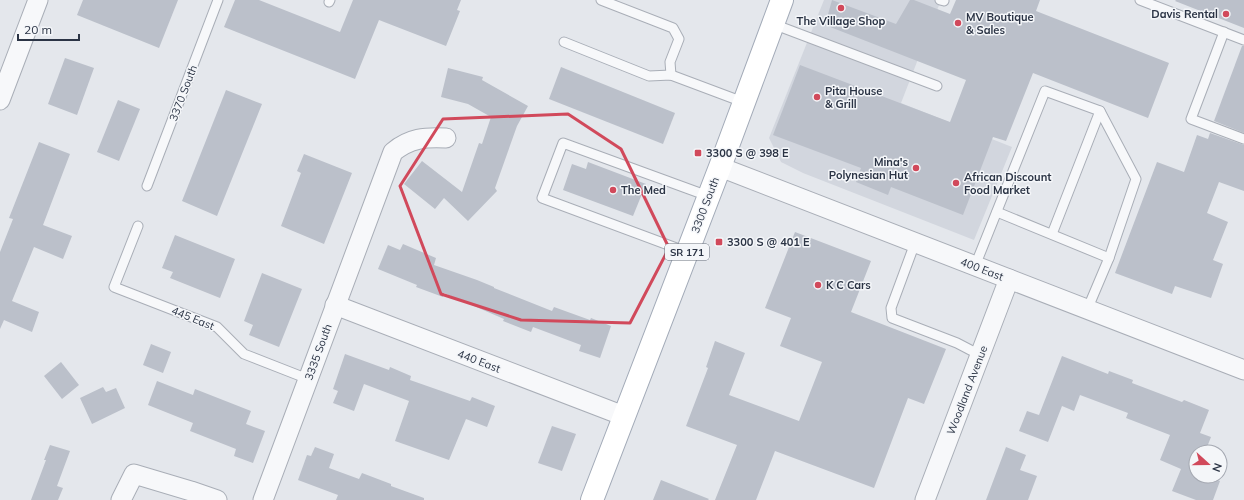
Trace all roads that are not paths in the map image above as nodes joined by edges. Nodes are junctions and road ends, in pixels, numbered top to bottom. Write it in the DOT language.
graph roads {
  1 [pos="38,0"];
  2 [pos="218,0"];
  3 [pos="602,0"];
  4 [pos="782,0"];
  5 [pos="940,0"];
  6 [pos="944,0"];
  7 [pos="1140,0"];
  8 [pos="773,24"];
  9 [pos="1224,32"];
  10 [pos="1244,40"];
  11 [pos="564,42"];
  12 [pos="671,75"];
  13 [pos="937,86"];
  14 [pos="0,100"];
  15 [pos="743,102"];
  16 [pos="1100,111"];
  17 [pos="446,138"];
  18 [pos="1244,139"];
  19 [pos="720,167"];
  20 [pos="147,186"];
  21 [pos="708,196"];
  22 [pos="997,212"];
  23 [pos="138,226"];
  24 [pos="1052,234"];
  25 [pos="915,243"];
  26 [pos="687,252"];
  27 [pos="1109,258"];
  28 [pos="975,266"];
  29 [pos="1009,279"];
  30 [pos="335,305"];
  31 [pos="1087,310"];
  32 [pos="980,355"];
  33 [pos="1244,370"];
  34 [pos="308,379"];
  35 [pos="624,416"];
  36 [pos="121,500"];
  37 [pos="217,500"];
  38 [pos="263,500"];
  39 [pos="592,500"];
  40 [pos="925,500"];
  1 -- 14 [label="street"];
  2 -- 20 [label="lane, 3370 South"];
  3 -- 12 [label="lane"];
  4 -- 8 [label="main road, 3300 South / SR 171"];
  5 -- 6 [label="lane"];
  7 -- 9 [label="lane"];
  8 -- 13 [label="lane"];
  8 -- 15 [label="main road, 3300 South / SR 171"];
  9 -- 10 [label="lane"];
  9 -- 18 [label="lane"];
  11 -- 12 [label="lane"];
  12 -- 15 [label="lane"];
  15 -- 19 [label="main road, 3300 South / SR 171"];
  16 -- 22 [label="lane"];
  16 -- 24 [label="lane"];
  16 -- 27 [label="lane"];
  17 -- 30 [label="street, 3335 South"];
  19 -- 21 [label="main road, 3300 South / SR 171"];
  19 -- 25 [label="street, 400 East"];
  21 -- 26 [label="main road, 3300 South / SR 171"];
  21 -- 26 [label="lane"];
  22 -- 24 [label="lane"];
  22 -- 28 [label="lane"];
  23 -- 34 [label="lane, 445 East"];
  24 -- 27 [label="lane"];
  25 -- 28 [label="street, 400 East"];
  25 -- 32 [label="lane"];
  26 -- 35 [label="main road, 3300 South / SR 171"];
  27 -- 31 [label="lane"];
  28 -- 29 [label="street, 400 East"];
  29 -- 31 [label="street, 400 East"];
  29 -- 32 [label="street, Woodland Avenue"];
  30 -- 34 [label="street, 3335 South"];
  30 -- 35 [label="street, 440 East"];
  31 -- 33 [label="street, 400 East"];
  32 -- 40 [label="street, Woodland Avenue"];
  34 -- 38 [label="street, 3335 South"];
  35 -- 39 [label="main road, 3300 South / SR 171"];
  36 -- 37 [label="street"];
}
